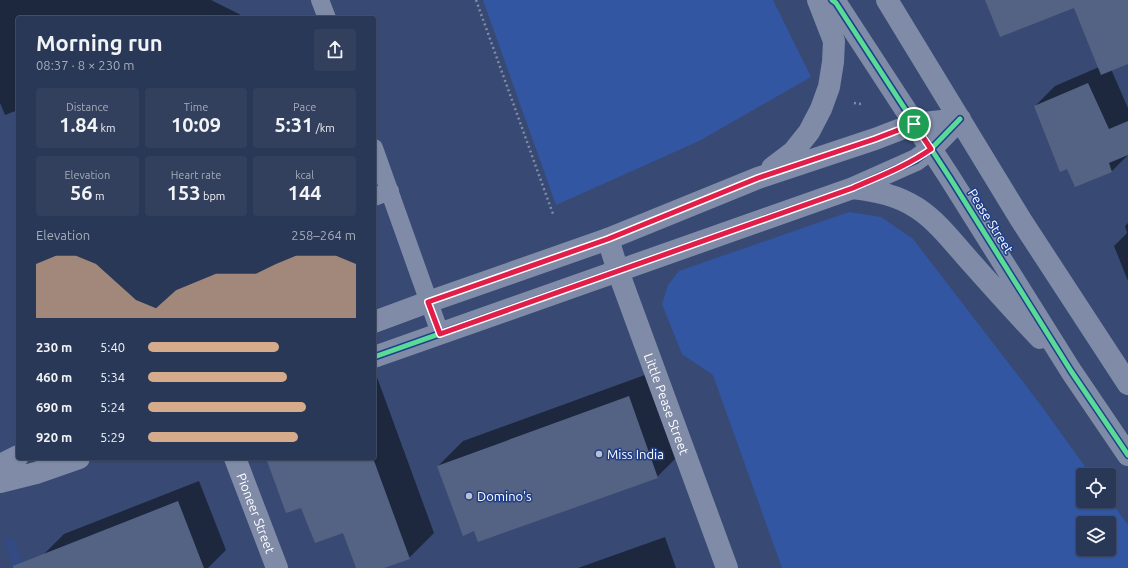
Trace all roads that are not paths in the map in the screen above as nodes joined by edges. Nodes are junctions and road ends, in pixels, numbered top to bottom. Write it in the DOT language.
graph roads {
  1 [pos="320,0"];
  2 [pos="818,0"];
  3 [pos="832,0"];
  4 [pos="887,0"];
  5 [pos="325,16"];
  6 [pos="960,119"];
  7 [pos="914,124"];
  8 [pos="931,149"];
  9 [pos="376,160"];
  10 [pos="758,178"];
  11 [pos="853,188"];
  12 [pos="382,194"];
  13 [pos="608,239"];
  14 [pos="618,271"];
  15 [pos="428,302"];
  16 [pos="376,321"];
  17 [pos="440,334"];
  18 [pos="376,357"];
  19 [pos="1071,371"];
  20 [pos="1128,384"];
  21 [pos="1128,455"];
  22 [pos="16,457"];
  23 [pos="73,460"];
  24 [pos="236,460"];
  25 [pos="0,465"];
  26 [pos="0,482"];
  27 [pos="277,568"];
  28 [pos="727,568"];
  1 -- 5 [label="lane"];
  2 -- 10 [label="street"];
  3 -- 7 [label="street, Pease Street"];
  4 -- 6 [label="street, Pease Street"];
  6 -- 7 [label="street"];
  6 -- 8 [label="street"];
  6 -- 20 [label="street, Pease Street"];
  7 -- 8 [label="street, Pease Street"];
  7 -- 10 [label="street"];
  8 -- 11 [label="street"];
  8 -- 19 [label="street, Pease Street"];
  9 -- 12 [label="lane"];
  10 -- 13 [label="street"];
  11 -- 14 [label="street"];
  11 -- 19 [label="street"];
  12 -- 15 [label="lane"];
  13 -- 14 [label="street, Little Pease Street"];
  13 -- 15 [label="street"];
  14 -- 17 [label="street"];
  14 -- 28 [label="street, Little Pease Street"];
  15 -- 16 [label="street"];
  15 -- 17 [label="lane"];
  17 -- 18 [label="street"];
  19 -- 21 [label="street, Pease Street"];
  22 -- 25 [label="street"];
  23 -- 26 [label="street"];
  24 -- 27 [label="street, Pioneer Street"];
}
